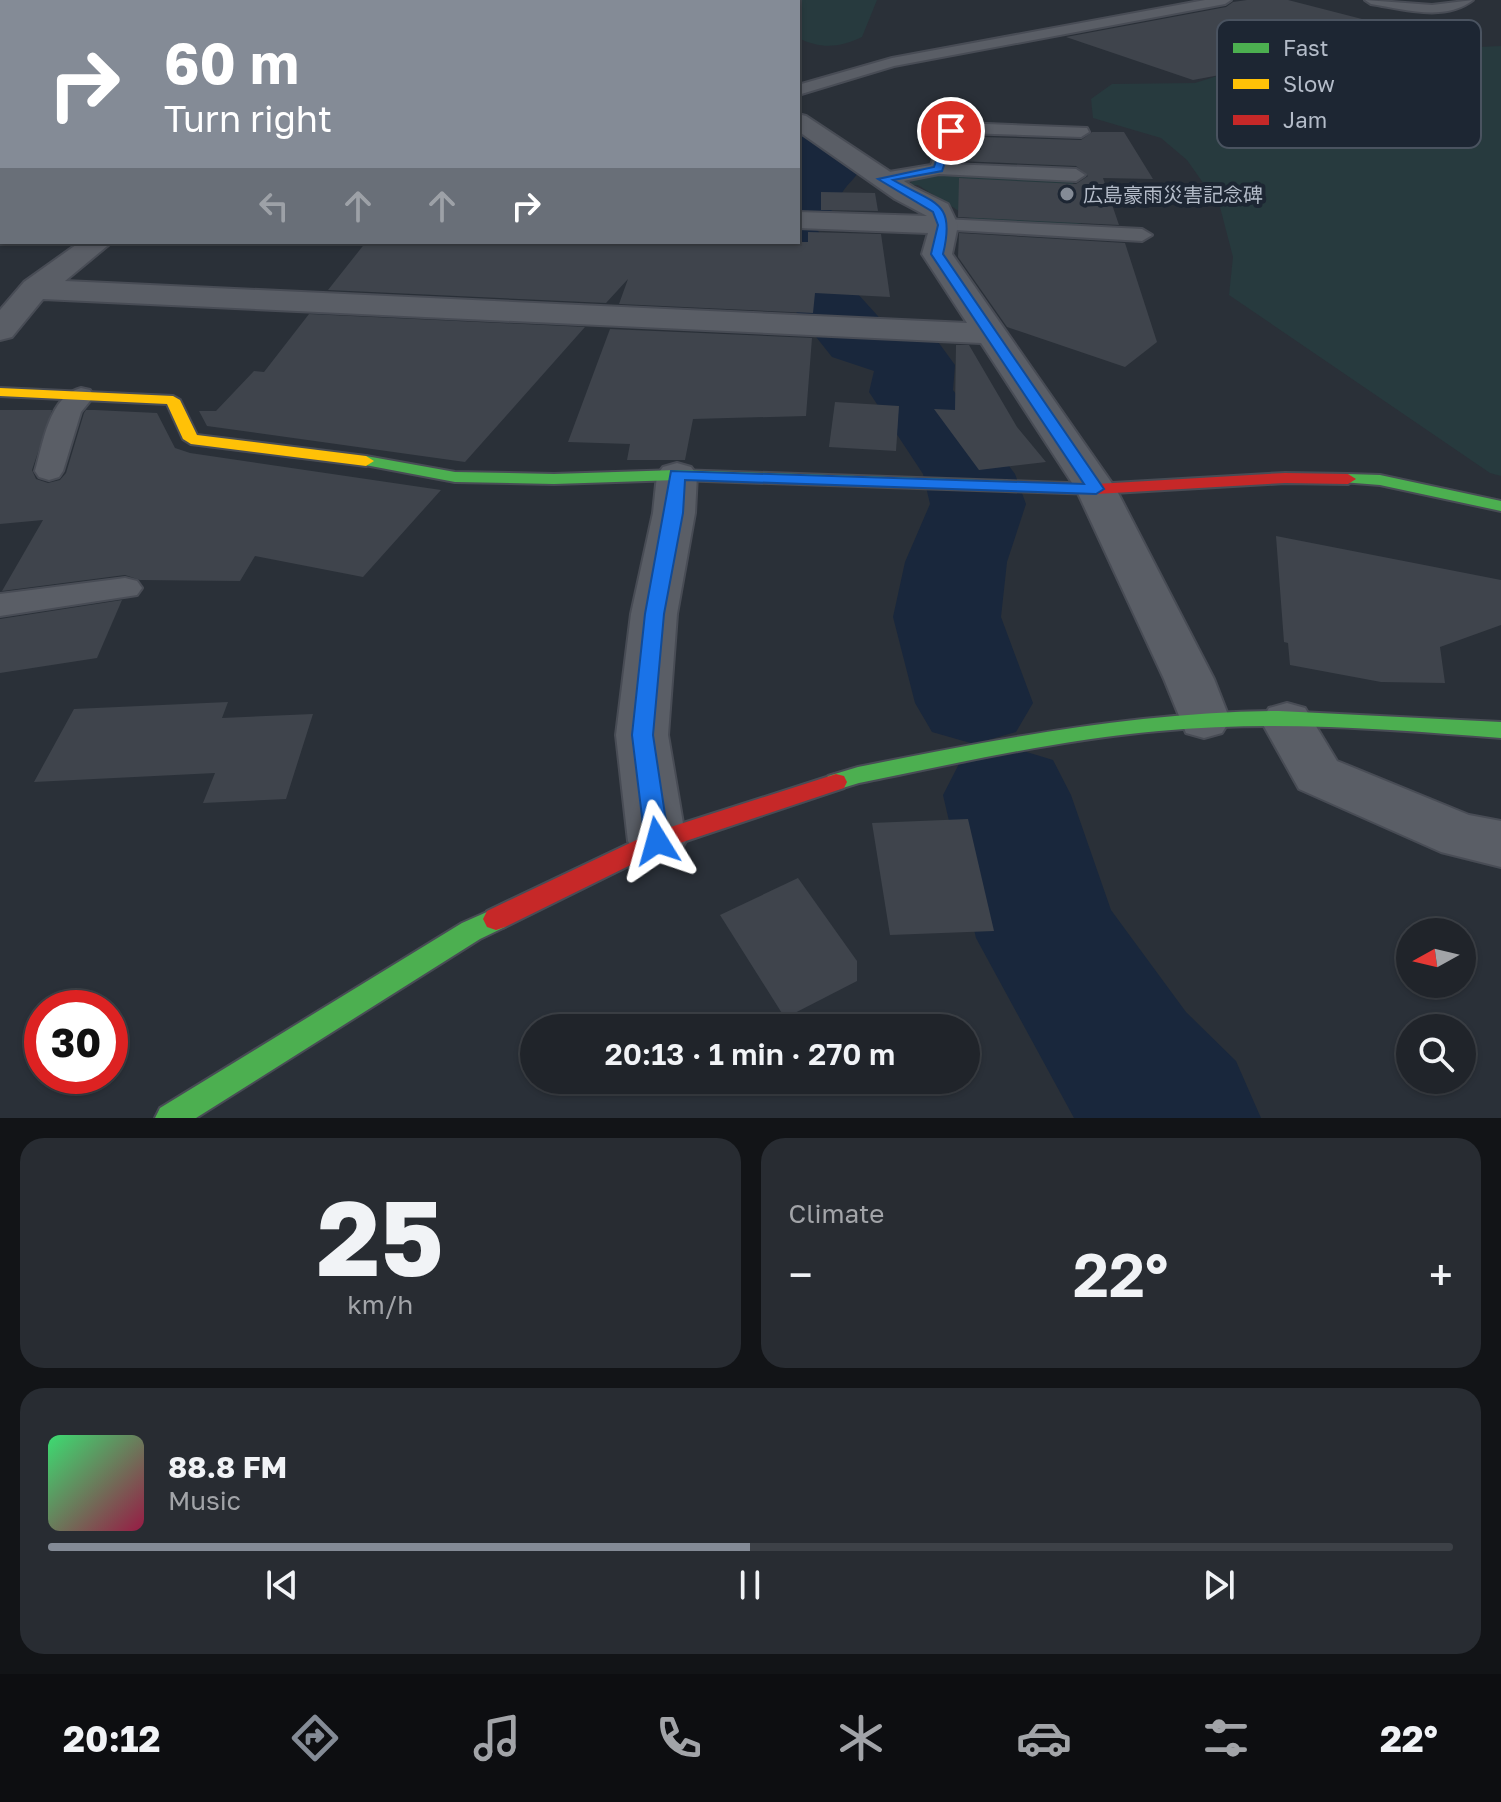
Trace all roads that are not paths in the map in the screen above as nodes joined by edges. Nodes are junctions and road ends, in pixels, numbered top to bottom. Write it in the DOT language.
graph roads {
  1 [pos="1225,0"];
  2 [pos="1371,0"];
  3 [pos="1467,0"];
  4 [pos="800,89"];
  5 [pos="1081,132"];
  6 [pos="818,146"];
  7 [pos="939,169"];
  8 [pos="1076,175"];
  9 [pos="883,179"];
  10 [pos="800,220"];
  11 [pos="944,225"];
  12 [pos="1142,235"];
  13 [pos="95,244"];
  14 [pos="35,289"];
  15 [pos="0,330"];
  16 [pos="994,334"];
  17 [pos="0,392"];
  18 [pos="81,396"];
  19 [pos="49,471"];
  20 [pos="677,475"];
  21 [pos="1096,489"];
  22 [pos="1501,506"];
  23 [pos="125,588"];
  24 [pos="0,605"];
  25 [pos="1204,720"];
  26 [pos="1287,721"];
  27 [pos="1501,730"];
  28 [pos="657,841"];
  29 [pos="1501,844"];
  30 [pos="170,1118"];
  1 -- 4 [label="lane"];
  2 -- 3 [label="lane"];
  5 -- 7 [label="lane"];
  6 -- 9 [label="street"];
  7 -- 8 [label="lane"];
  7 -- 9 [label="lane"];
  9 -- 11 [label="street"];
  10 -- 11 [label="street"];
  11 -- 12 [label="lane"];
  11 -- 16 [label="street"];
  13 -- 14 [label="street"];
  14 -- 15 [label="street"];
  14 -- 16 [label="street"];
  16 -- 21 [label="street"];
  17 -- 18 [label="street"];
  18 -- 19 [label="lane"];
  18 -- 20 [label="street"];
  20 -- 21 [label="street"];
  20 -- 28 [label="street"];
  21 -- 22 [label="street"];
  21 -- 25 [label="street"];
  23 -- 24 [label="lane"];
  25 -- 26 [label="street"];
  25 -- 28 [label="street"];
  26 -- 27 [label="street"];
  26 -- 29 [label="street"];
  28 -- 30 [label="street"];
}
